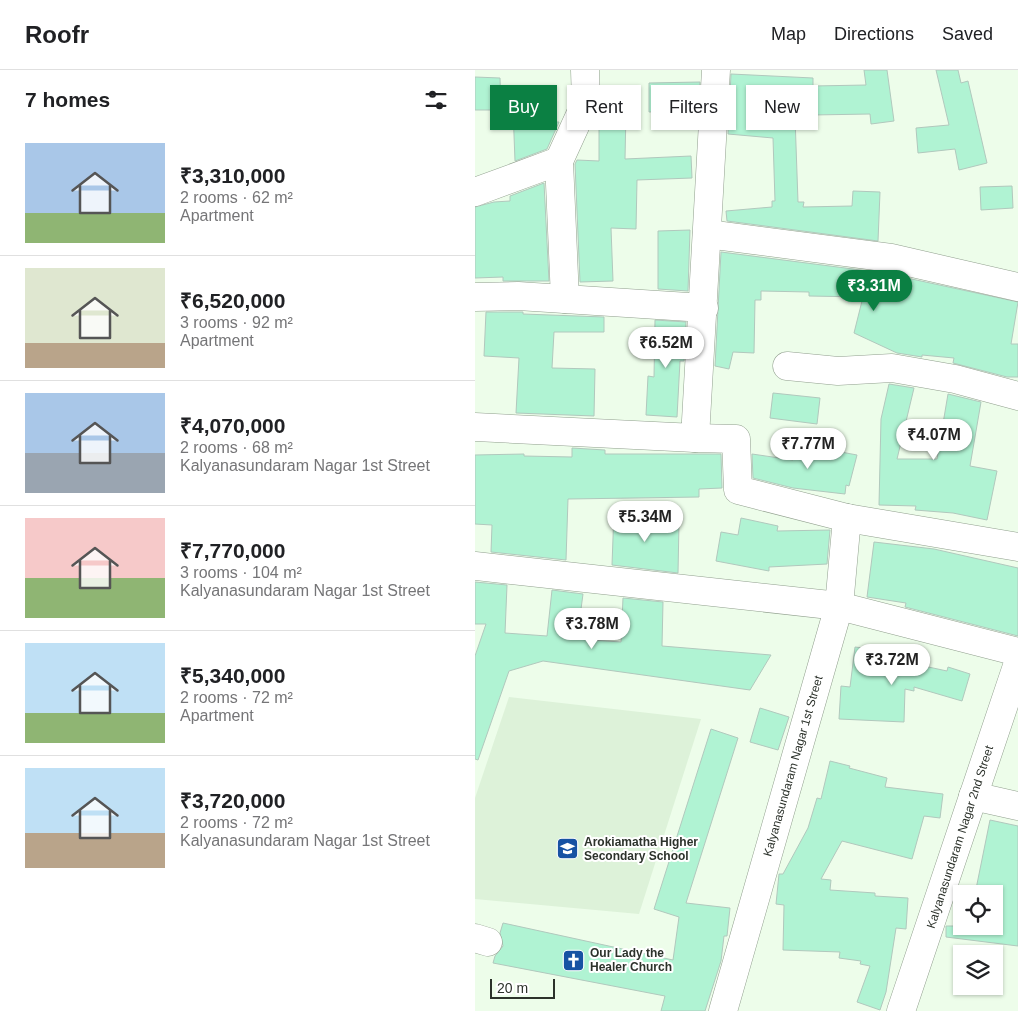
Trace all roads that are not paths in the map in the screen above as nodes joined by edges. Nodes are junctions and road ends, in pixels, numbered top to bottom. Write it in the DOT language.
graph roads {
  1 [pos="585,70"];
  2 [pos="716,70"];
  3 [pos="559,160"];
  4 [pos="475,192"];
  5 [pos="707,234"];
  6 [pos="1018,287"];
  7 [pos="475,297"];
  8 [pos="565,299"];
  9 [pos="704,308"];
  10 [pos="787,366"];
  11 [pos="1018,396"];
  12 [pos="475,427"];
  13 [pos="695,438"];
  14 [pos="847,518"];
  15 [pos="1018,547"];
  16 [pos="475,566"];
  17 [pos="839,606"];
  18 [pos="1018,652"];
  19 [pos="1018,663"];
  20 [pos="973,796"];
  21 [pos="1018,806"];
  22 [pos="723,1011"];
  23 [pos="901,1011"];
  1 -- 3 [label="street"];
  2 -- 5 [label="street"];
  3 -- 4 [label="street"];
  3 -- 8 [label="street"];
  5 -- 6 [label="street"];
  5 -- 9 [label="street"];
  7 -- 8 [label="street"];
  8 -- 9 [label="street"];
  9 -- 13 [label="street"];
  10 -- 11 [label="street"];
  12 -- 13 [label="street"];
  13 -- 14 [label="street"];
  14 -- 15 [label="street"];
  14 -- 17 [label="street, Kalyanasundaram Nagar 1st Street"];
  16 -- 17 [label="street"];
  17 -- 18 [label="street"];
  17 -- 22 [label="street, Kalyanasundaram Nagar 1st Street"];
  19 -- 20 [label="street, Kalyanasundaram Nagar 2nd Street"];
  20 -- 21 [label="street"];
  20 -- 23 [label="street, Kalyanasundaram Nagar 2nd Street"];
}
